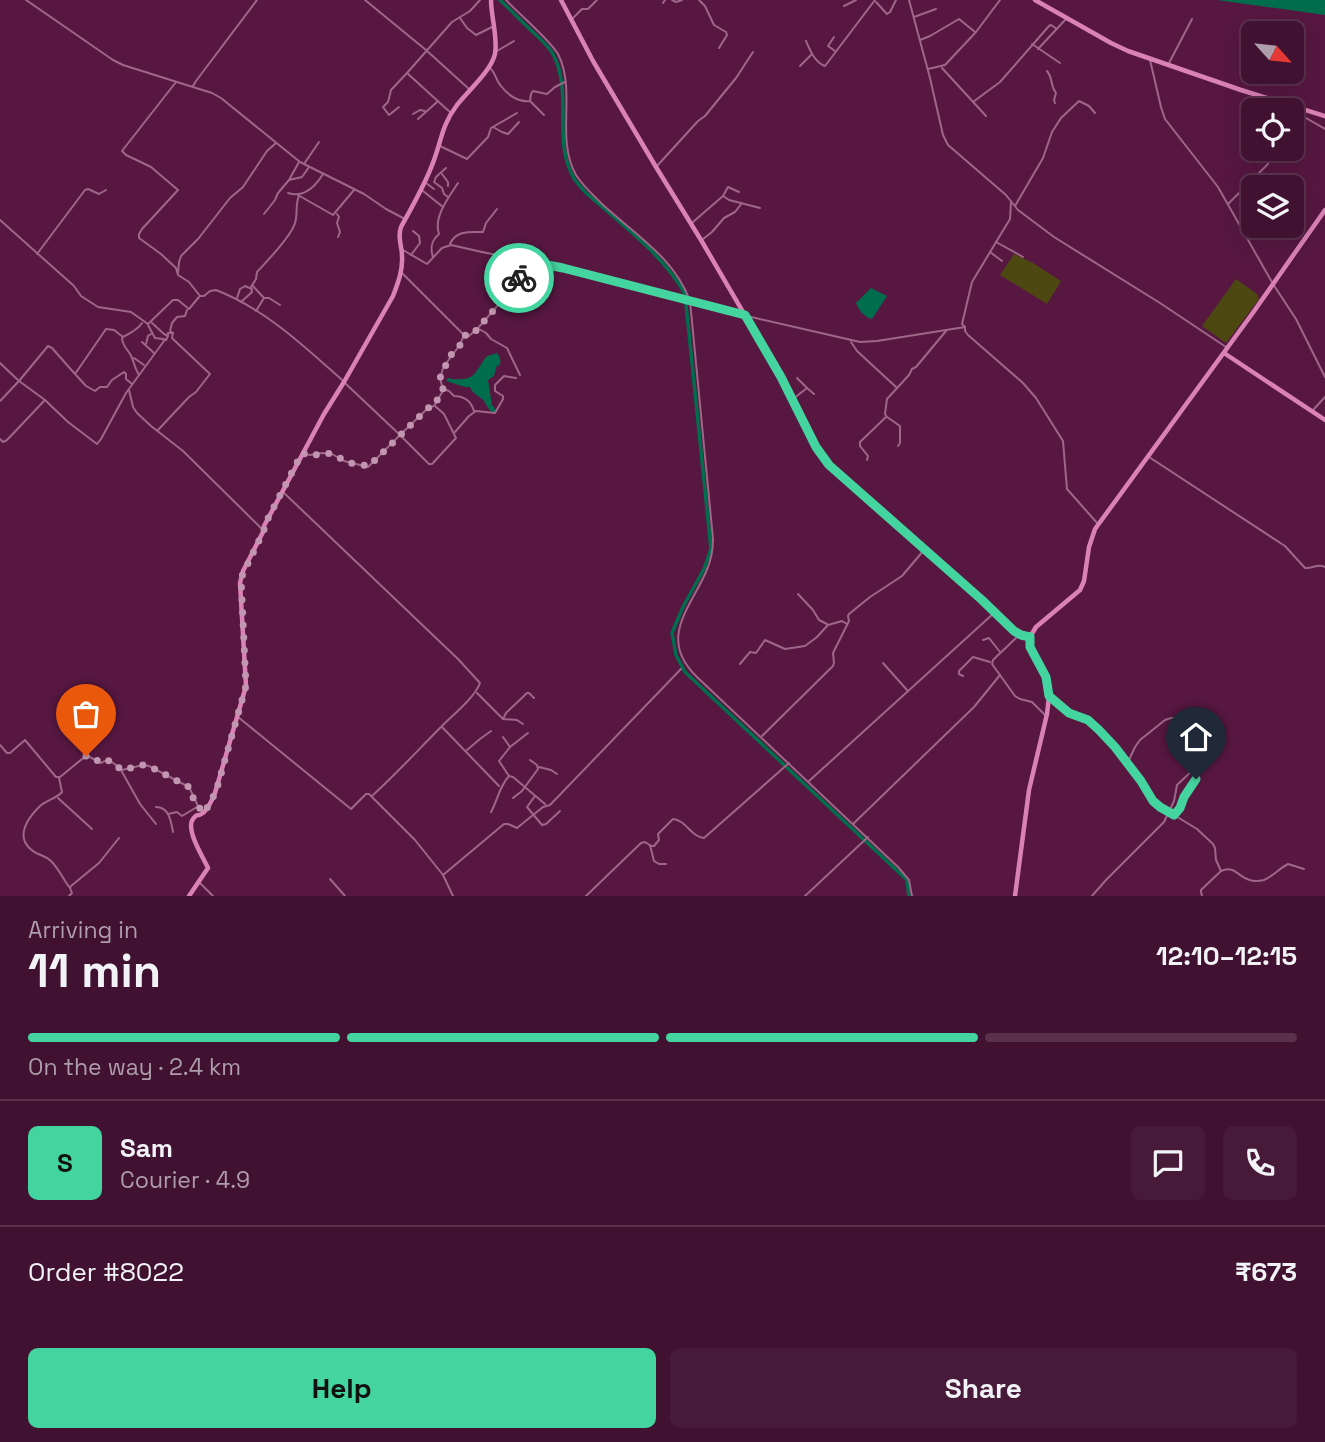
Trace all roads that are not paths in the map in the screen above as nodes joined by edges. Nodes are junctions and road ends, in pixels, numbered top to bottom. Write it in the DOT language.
graph roads {
  1 [pos="26,0"];
  2 [pos="257,0"];
  3 [pos="365,0"];
  4 [pos="480,0"];
  5 [pos="491,0"];
  6 [pos="506,0"];
  7 [pos="561,0"];
  8 [pos="597,0"];
  9 [pos="672,0"];
  10 [pos="682,0"];
  11 [pos="856,0"];
  12 [pos="875,0"];
  13 [pos="896,0"];
  14 [pos="909,0"];
  15 [pos="1000,0"];
  16 [pos="1035,0"];
  17 [pos="701,1"];
  18 [pos="844,6"];
  19 [pos="936,9"];
  20 [pos="460,18"];
  21 [pos="913,18"];
  22 [pos="1066,18"];
  23 [pos="1192,19"];
  24 [pos="572,20"];
  25 [pos="493,26"];
  26 [pos="1056,29"];
  27 [pos="976,32"];
  28 [pos="834,37"];
  29 [pos="919,40"];
  30 [pos="514,41"];
  31 [pos="806,41"];
  32 [pos="1032,44"];
  33 [pos="719,48"];
  34 [pos="1038,49"];
  35 [pos="426,50"];
  36 [pos="495,52"];
  37 [pos="753,52"];
  38 [pos="836,52"];
  39 [pos="813,53"];
  40 [pos="1150,59"];
  41 [pos="1060,64"];
  42 [pos="1168,65"];
  43 [pos="489,66"];
  44 [pos="800,66"];
  45 [pos="942,67"];
  46 [pos="928,69"];
  47 [pos="1047,71"];
  48 [pos="407,73"];
  49 [pos="176,82"];
  50 [pos="565,82"];
  51 [pos="192,87"];
  52 [pos="470,89"];
  53 [pos="1268,98"];
  54 [pos="438,101"];
  55 [pos="530,101"];
  56 [pos="973,102"];
  57 [pos="1055,103"];
  58 [pos="399,107"];
  59 [pos="1304,109"];
  60 [pos="426,111"];
  61 [pos="451,113"];
  62 [pos="517,113"];
  63 [pos="1095,113"];
  64 [pos="413,114"];
  65 [pos="544,115"];
  66 [pos="986,116"];
  67 [pos="1325,116"];
  68 [pos="1304,117"];
  69 [pos="418,119"];
  70 [pos="519,122"];
  71 [pos="493,127"];
  72 [pos="1325,128"];
  73 [pos="276,142"];
  74 [pos="319,142"];
  75 [pos="439,145"];
  76 [pos="1269,161"];
  77 [pos="300,162"];
  78 [pos="304,164"];
  79 [pos="309,166"];
  80 [pos="656,167"];
  81 [pos="446,168"];
  82 [pos="323,173"];
  83 [pos="429,173"];
  84 [pos="442,173"];
  85 [pos="436,177"];
  86 [pos="289,180"];
  87 [pos="424,182"];
  88 [pos="458,183"];
  89 [pos="448,186"];
  90 [pos="355,189"];
  91 [pos="434,189"];
  92 [pos="106,190"];
  93 [pos="420,190"];
  94 [pos="739,192"];
  95 [pos="288,193"];
  96 [pos="299,195"];
  97 [pos="723,196"];
  98 [pos="449,198"];
  99 [pos="1011,201"];
  100 [pos="743,202"];
  101 [pos="1228,204"];
  102 [pos="1015,206"];
  103 [pos="444,207"];
  104 [pos="760,208"];
  105 [pos="496,209"];
  106 [pos="1325,210"];
  107 [pos="336,213"];
  108 [pos="264,214"];
  109 [pos="0,220"];
  110 [pos="405,220"];
  111 [pos="689,220"];
  112 [pos="413,231"];
  113 [pos="338,237"];
  114 [pos="701,240"];
  115 [pos="996,242"];
  116 [pos="449,245"];
  117 [pos="401,249"];
  118 [pos="990,252"];
  119 [pos="37,254"];
  120 [pos="411,256"];
  121 [pos="1023,257"];
  122 [pos="433,258"];
  123 [pos="521,260"];
  124 [pos="1002,261"];
  125 [pos="401,272"];
  126 [pos="178,275"];
  127 [pos="1273,284"];
  128 [pos="251,285"];
  129 [pos="253,290"];
  130 [pos="200,296"];
  131 [pos="264,298"];
  132 [pos="236,299"];
  133 [pos="689,301"];
  134 [pos="241,303"];
  135 [pos="280,304"];
  136 [pos="187,309"];
  137 [pos="256,310"];
  138 [pos="745,315"];
  139 [pos="143,322"];
  140 [pos="149,323"];
  141 [pos="965,327"];
  142 [pos="478,328"];
  143 [pos="947,331"];
  144 [pos="173,333"];
  145 [pos="152,334"];
  146 [pos="464,335"];
  147 [pos="169,336"];
  148 [pos="122,337"];
  149 [pos="163,339"];
  150 [pos="851,341"];
  151 [pos="1226,351"];
  152 [pos="155,354"];
  153 [pos="132,356"];
  154 [pos="0,363"];
  155 [pos="145,365"];
  156 [pos="75,374"];
  157 [pos="139,374"];
  158 [pos="520,375"];
  159 [pos="1325,377"];
  160 [pos="516,378"];
  161 [pos="797,378"];
  162 [pos="19,381"];
  163 [pos="344,382"];
  164 [pos="132,384"];
  165 [pos="807,387"];
  166 [pos="897,388"];
  167 [pos="443,389"];
  168 [pos="127,391"];
  169 [pos="814,394"];
  170 [pos="1325,397"];
  171 [pos="1,399"];
  172 [pos="793,399"];
  173 [pos="45,400"];
  174 [pos="434,406"];
  175 [pos="1312,411"];
  176 [pos="475,412"];
  177 [pos="887,417"];
  178 [pos="1325,420"];
  179 [pos="157,431"];
  180 [pos="455,432"];
  181 [pos="400,435"];
  182 [pos="0,439"];
  183 [pos="898,446"];
  184 [pos="302,453"];
  185 [pos="1149,457"];
  186 [pos="867,460"];
  187 [pos="282,491"];
  188 [pos="1099,524"];
  189 [pos="264,530"];
  190 [pos="924,550"];
  191 [pos="1325,567"];
  192 [pos="798,594"];
  193 [pos="995,612"];
  194 [pos="848,624"];
  195 [pos="828,625"];
  196 [pos="1020,635"];
  197 [pos="1030,637"];
  198 [pos="983,640"];
  199 [pos="1001,652"];
  200 [pos="991,662"];
  201 [pos="883,663"];
  202 [pos="740,664"];
  203 [pos="681,670"];
  204 [pos="1000,675"];
  205 [pos="963,677"];
  206 [pos="907,690"];
  207 [pos="475,691"];
  208 [pos="1049,696"];
  209 [pos="534,698"];
  210 [pos="237,716"];
  211 [pos="1046,717"];
  212 [pos="503,719"];
  213 [pos="523,724"];
  214 [pos="441,727"];
  215 [pos="491,732"];
  216 [pos="528,733"];
  217 [pos="503,737"];
  218 [pos="761,737"];
  219 [pos="0,746"];
  220 [pos="510,747"];
  221 [pos="466,751"];
  222 [pos="530,760"];
  223 [pos="1127,763"];
  224 [pos="786,765"];
  225 [pos="537,767"];
  226 [pos="1196,767"];
  227 [pos="120,769"];
  228 [pos="557,775"];
  229 [pos="509,776"];
  230 [pos="58,777"];
  231 [pos="808,781"];
  232 [pos="500,786"];
  233 [pos="523,787"];
  234 [pos="536,795"];
  235 [pos="57,797"];
  236 [pos="370,797"];
  237 [pos="513,798"];
  238 [pos="546,805"];
  239 [pos="198,806"];
  240 [pos="156,807"];
  241 [pos="491,811"];
  242 [pos="559,811"];
  243 [pos="1169,812"];
  244 [pos="203,813"];
  245 [pos="168,814"];
  246 [pos="534,815"];
  247 [pos="1174,815"];
  248 [pos="156,824"];
  249 [pos="853,824"];
  250 [pos="92,829"];
  251 [pos="173,832"];
  252 [pos="120,838"];
  253 [pos="865,839"];
  254 [pos="649,845"];
  255 [pos="666,864"];
  256 [pos="1304,869"];
  257 [pos="1221,870"];
  258 [pos="443,874"];
  259 [pos="330,879"];
  260 [pos="198,882"];
  261 [pos="70,888"];
  262 [pos="69,896"];
  263 [pos="190,896"];
  264 [pos="213,896"];
  265 [pos="345,896"];
  266 [pos="453,896"];
  267 [pos="586,896"];
  268 [pos="805,896"];
  269 [pos="912,896"];
  270 [pos="1015,896"];
  271 [pos="1091,896"];
  272 [pos="1202,896"];
  1 -- 49 [label="street"];
  2 -- 51 [label="street"];
  3 -- 35 [label="street"];
  4 -- 20 [label="street"];
  5 -- 25 [label="street"];
  6 -- 50 [label="street"];
  7 -- 24 [label="street"];
  8 -- 24 [label="street"];
  9 -- 10 [label="street"];
  11 -- 18 [label="street"];
  12 -- 13 [label="street"];
  12 -- 38 [label="street"];
  14 -- 21 [label="street"];
  15 -- 27 [label="street"];
  16 -- 22 [label="street"];
  17 -- 33 [label="street"];
  19 -- 21 [label="street"];
  20 -- 25 [label="street"];
  20 -- 35 [label="street"];
  21 -- 29 [label="street"];
  22 -- 26 [label="street"];
  22 -- 40 [label="street"];
  23 -- 42 [label="street"];
  24 -- 80 [label="street"];
  25 -- 36 [label="street"];
  26 -- 32 [label="street"];
  26 -- 34 [label="street"];
  27 -- 29 [label="street"];
  27 -- 45 [label="street"];
  28 -- 38 [label="street"];
  29 -- 46 [label="street"];
  30 -- 36 [label="street"];
  31 -- 39 [label="street"];
  32 -- 34 [label="street"];
  32 -- 56 [label="street"];
  34 -- 41 [label="street"];
  35 -- 48 [label="street"];
  35 -- 52 [label="street"];
  36 -- 43 [label="street"];
  37 -- 80 [label="street"];
  38 -- 39 [label="street"];
  39 -- 44 [label="street"];
  40 -- 42 [label="street"];
  40 -- 101 [label="street"];
  42 -- 53 [label="street"];
  43 -- 52 [label="street"];
  43 -- 55 [label="street"];
  45 -- 46 [label="street"];
  45 -- 56 [label="street"];
  46 -- 99 [label="street"];
  47 -- 57 [label="street"];
  48 -- 54 [label="street"];
  48 -- 58 [label="street"];
  49 -- 51 [label="street"];
  49 -- 126 [label="street"];
  50 -- 55 [label="street"];
  50 -- 133 [label="street"];
  51 -- 73 [label="street"];
  52 -- 61 [label="street"];
  54 -- 60 [label="street"];
  54 -- 61 [label="street"];
  55 -- 65 [label="street"];
  56 -- 66 [label="street"];
  59 -- 67 [label="street"];
  60 -- 64 [label="street"];
  60 -- 69 [label="street"];
  61 -- 75 [label="street"];
  62 -- 71 [label="street"];
  63 -- 102 [label="street"];
  68 -- 72 [label="street"];
  70 -- 71 [label="street"];
  71 -- 75 [label="street"];
  73 -- 77 [label="street"];
  73 -- 126 [label="street"];
  74 -- 78 [label="street"];
  75 -- 83 [label="street"];
  76 -- 101 [label="street"];
  77 -- 78 [label="street"];
  77 -- 86 [label="street"];
  78 -- 79 [label="street"];
  79 -- 82 [label="street"];
  79 -- 86 [label="street"];
  80 -- 111 [label="street"];
  81 -- 84 [label="street"];
  82 -- 90 [label="street"];
  82 -- 96 [label="street"];
  83 -- 85 [label="street"];
  83 -- 87 [label="street"];
  84 -- 85 [label="street"];
  84 -- 89 [label="street"];
  85 -- 98 [label="street"];
  86 -- 108 [label="street"];
  87 -- 91 [label="street"];
  87 -- 93 [label="street"];
  88 -- 98 [label="street"];
  90 -- 107 [label="street"];
  90 -- 110 [label="street"];
  92 -- 119 [label="street"];
  93 -- 103 [label="street"];
  93 -- 110 [label="street"];
  94 -- 97 [label="street"];
  95 -- 96 [label="street"];
  96 -- 107 [label="street"];
  96 -- 128 [label="street"];
  97 -- 100 [label="street"];
  97 -- 111 [label="street"];
  98 -- 103 [label="street"];
  99 -- 102 [label="street"];
  99 -- 115 [label="street"];
  100 -- 104 [label="street"];
  100 -- 114 [label="street"];
  101 -- 127 [label="street"];
  102 -- 151 [label="street"];
  103 -- 122 [label="street"];
  105 -- 116 [label="street"];
  106 -- 127 [label="street"];
  107 -- 113 [label="street"];
  109 -- 119 [label="street"];
  110 -- 117 [label="street"];
  111 -- 114 [label="street"];
  112 -- 120 [label="street"];
  114 -- 138 [label="street"];
  115 -- 118 [label="street"];
  115 -- 121 [label="street"];
  116 -- 122 [label="street"];
  116 -- 123 [label="street"];
  117 -- 120 [label="street"];
  117 -- 125 [label="street"];
  118 -- 124 [label="street"];
  118 -- 141 [label="street"];
  119 -- 139 [label="street"];
  120 -- 122 [label="street"];
  123 -- 133 [label="street"];
  123 -- 142 [label="street"];
  125 -- 146 [label="street"];
  125 -- 163 [label="street"];
  126 -- 130 [label="street"];
  127 -- 151 [label="street"];
  127 -- 159 [label="street"];
  128 -- 129 [label="street"];
  128 -- 131 [label="street"];
  129 -- 132 [label="street"];
  129 -- 134 [label="street"];
  130 -- 132 [label="street"];
  130 -- 136 [label="street"];
  131 -- 135 [label="street"];
  131 -- 137 [label="street"];
  132 -- 134 [label="street"];
  133 -- 138 [label="street"];
  133 -- 218 [label="street"];
  134 -- 137 [label="street"];
  136 -- 140 [label="street"];
  136 -- 144 [label="street"];
  137 -- 163 [label="street"];
  138 -- 150 [label="street"];
  138 -- 172 [label="street"];
  139 -- 140 [label="street"];
  139 -- 148 [label="street"];
  140 -- 145 [label="street"];
  140 -- 147 [label="street"];
  141 -- 143 [label="street"];
  141 -- 188 [label="street"];
  142 -- 146 [label="street"];
  142 -- 158 [label="street"];
  143 -- 150 [label="street"];
  143 -- 166 [label="street"];
  144 -- 147 [label="street"];
  144 -- 179 [label="street"];
  145 -- 149 [label="street"];
  145 -- 152 [label="street"];
  146 -- 167 [label="street"];
  147 -- 149 [label="street"];
  148 -- 153 [label="street"];
  148 -- 156 [label="street"];
  149 -- 152 [label="street"];
  150 -- 166 [label="street"];
  151 -- 175 [label="street"];
  151 -- 185 [label="street"];
  152 -- 155 [label="street"];
  153 -- 155 [label="street"];
  153 -- 157 [label="street"];
  154 -- 162 [label="street"];
  155 -- 157 [label="street"];
  156 -- 162 [label="street"];
  156 -- 164 [label="street"];
  157 -- 164 [label="street"];
  160 -- 176 [label="street"];
  161 -- 165 [label="street"];
  162 -- 171 [label="street"];
  162 -- 173 [label="street"];
  163 -- 181 [label="street"];
  163 -- 184 [label="street"];
  164 -- 168 [label="street"];
  165 -- 169 [label="street"];
  165 -- 172 [label="street"];
  166 -- 177 [label="street"];
  167 -- 174 [label="street"];
  167 -- 176 [label="street"];
  168 -- 173 [label="street"];
  168 -- 179 [label="street"];
  170 -- 175 [label="street"];
  172 -- 190 [label="street"];
  173 -- 182 [label="street"];
  174 -- 180 [label="street"];
  174 -- 181 [label="street"];
  175 -- 178 [label="street"];
  176 -- 180 [label="street"];
  177 -- 183 [label="street"];
  177 -- 186 [label="street"];
  179 -- 189 [label="street"];
  180 -- 181 [label="street"];
  181 -- 184 [label="street"];
  184 -- 187 [label="street"];
  185 -- 188 [label="street"];
  185 -- 191 [label="street"];
  187 -- 189 [label="street"];
  187 -- 207 [label="street"];
  188 -- 197 [label="street"];
  189 -- 210 [label="street"];
  190 -- 193 [label="street"];
  190 -- 194 [label="street"];
  192 -- 195 [label="street"];
  193 -- 196 [label="street"];
  193 -- 206 [label="street"];
  194 -- 195 [label="street"];
  194 -- 218 [label="street"];
  195 -- 202 [label="street"];
  196 -- 197 [label="street"];
  196 -- 199 [label="street"];
  197 -- 208 [label="street"];
  198 -- 199 [label="street"];
  199 -- 200 [label="street"];
  200 -- 204 [label="street"];
  200 -- 205 [label="street"];
  201 -- 206 [label="street"];
  203 -- 238 [label="street"];
  204 -- 211 [label="street"];
  204 -- 249 [label="street"];
  206 -- 231 [label="street"];
  207 -- 212 [label="street"];
  207 -- 214 [label="street"];
  208 -- 211 [label="street"];
  208 -- 223 [label="street"];
  209 -- 212 [label="street"];
  210 -- 236 [label="street"];
  210 -- 244 [label="street"];
  211 -- 270 [label="street"];
  212 -- 213 [label="street"];
  214 -- 221 [label="street"];
  214 -- 236 [label="street"];
  215 -- 221 [label="street"];
  216 -- 220 [label="street"];
  217 -- 220 [label="street"];
  218 -- 224 [label="street"];
  219 -- 230 [label="street"];
  220 -- 229 [label="street"];
  221 -- 232 [label="street"];
  222 -- 225 [label="street"];
  223 -- 226 [label="street"];
  223 -- 243 [label="street"];
  224 -- 231 [label="street"];
  224 -- 254 [label="street"];
  225 -- 228 [label="street"];
  225 -- 233 [label="street"];
  226 -- 243 [label="street"];
  226 -- 247 [label="street"];
  227 -- 230 [label="street"];
  227 -- 239 [label="street"];
  227 -- 248 [label="street"];
  229 -- 232 [label="street"];
  229 -- 233 [label="street"];
  230 -- 235 [label="street"];
  231 -- 249 [label="street"];
  232 -- 241 [label="street"];
  233 -- 234 [label="street"];
  233 -- 237 [label="street"];
  234 -- 238 [label="street"];
  234 -- 246 [label="street"];
  235 -- 250 [label="street"];
  235 -- 261 [label="street"];
  236 -- 258 [label="street"];
  238 -- 246 [label="street"];
  239 -- 244 [label="street"];
  239 -- 245 [label="street"];
  240 -- 245 [label="street"];
  242 -- 246 [label="street"];
  243 -- 247 [label="street"];
  243 -- 271 [label="street"];
  244 -- 260 [label="street"];
  245 -- 251 [label="street"];
  246 -- 258 [label="street"];
  247 -- 257 [label="street"];
  249 -- 253 [label="street"];
  252 -- 261 [label="street"];
  253 -- 268 [label="street"];
  253 -- 269 [label="street"];
  254 -- 255 [label="street"];
  254 -- 267 [label="street"];
  256 -- 257 [label="street"];
  257 -- 272 [label="street"];
  258 -- 266 [label="street"];
  259 -- 265 [label="street"];
  260 -- 263 [label="street"];
  260 -- 264 [label="street"];
  261 -- 262 [label="street"];
}
